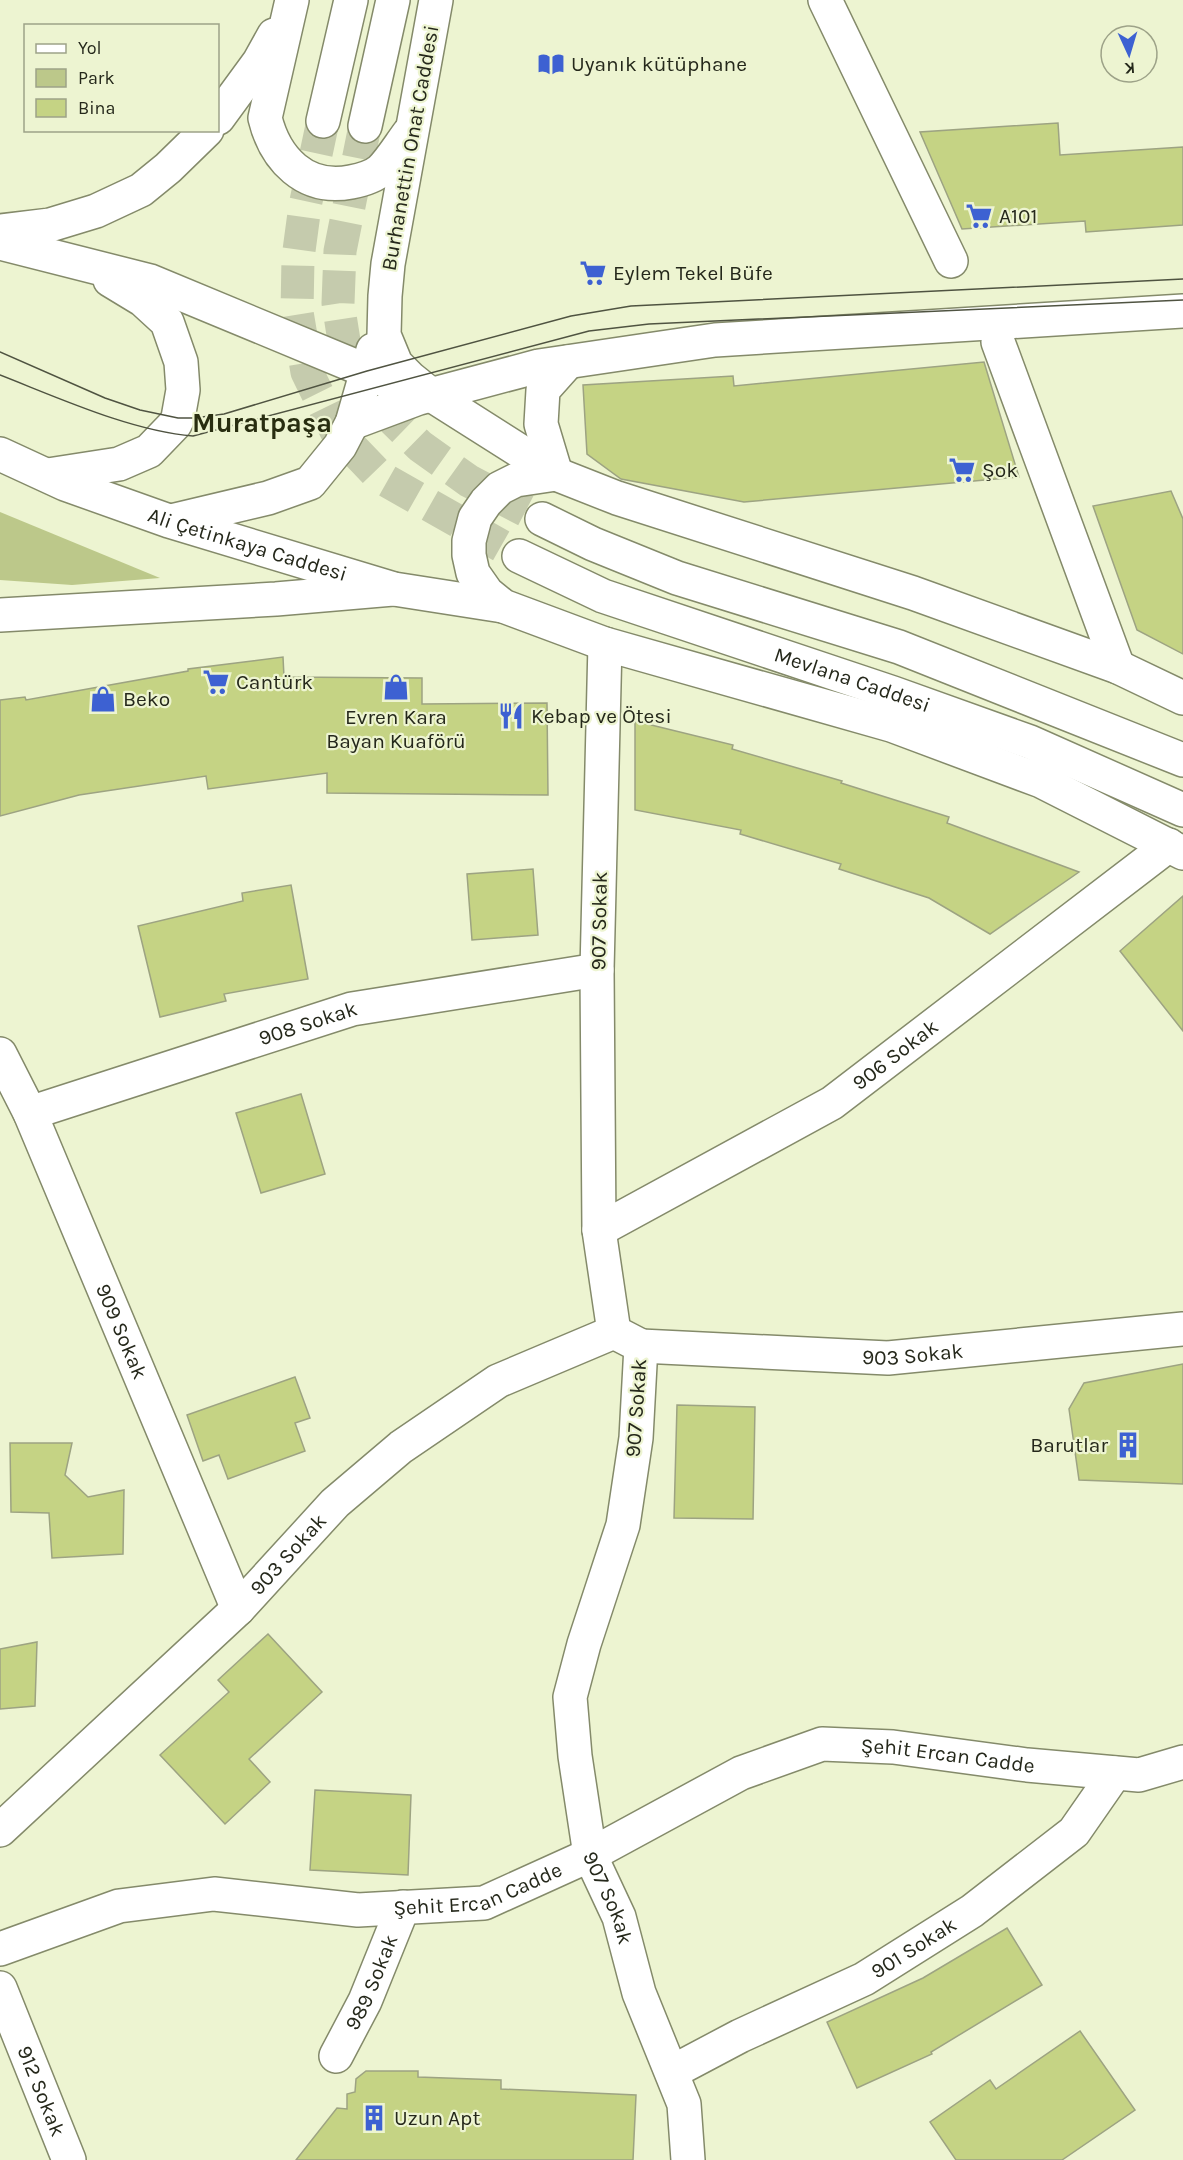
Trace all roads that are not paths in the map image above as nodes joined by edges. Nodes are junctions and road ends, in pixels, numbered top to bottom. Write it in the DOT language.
graph roads {
  1 [pos="351,0"];
  2 [pos="393,0"];
  3 [pos="436,0"];
  4 [pos="825,0"];
  5 [pos="290,5"];
  6 [pos="219,117"];
  7 [pos="323,121"];
  8 [pos="365,126"];
  9 [pos="413,128"];
  10 [pos="205,132"];
  11 [pos="0,231"];
  12 [pos="0,243"];
  13 [pos="951,261"];
  14 [pos="84,266"];
  15 [pos="385,296"];
  16 [pos="1183,311"];
  17 [pos="998,342"];
  18 [pos="568,362"];
  19 [pos="367,371"];
  20 [pos="424,396"];
  21 [pos="352,423"];
  22 [pos="0,454"];
  23 [pos="556,474"];
  24 [pos="48,476"];
  25 [pos="542,519"];
  26 [pos="169,521"];
  27 [pos="519,556"];
  28 [pos="394,589"];
  29 [pos="503,606"];
  30 [pos="0,615"];
  31 [pos="605,644"];
  32 [pos="1118,668"];
  33 [pos="1183,698"];
  34 [pos="1183,760"];
  35 [pos="1183,810"];
  36 [pos="1176,849"];
  37 [pos="597,970"];
  38 [pos="0,1054"];
  39 [pos="30,1113"];
  40 [pos="599,1230"];
  41 [pos="1183,1329"];
  42 [pos="627,1339"];
  43 [pos="238,1609"];
  44 [pos="1183,1762"];
  45 [pos="1115,1773"];
  46 [pos="0,1830"];
  47 [pos="590,1855"];
  48 [pos="403,1906"];
  49 [pos="0,1949"];
  50 [pos="0,1988"];
  51 [pos="336,2056"];
  52 [pos="672,2072"];
  53 [pos="69,2160"];
  54 [pos="688,2160"];
  1 -- 7 [label="street"];
  2 -- 8 [label="street, Burhanettin Onat Caddesi"];
  3 -- 9 [label="street, Burhanettin Onat Caddesi"];
  4 -- 13 [label="street"];
  5 -- 6 [label="street"];
  5 -- 9 [label="street"];
  9 -- 15 [label="street, Burhanettin Onat Caddesi"];
  10 -- 11 [label="street"];
  12 -- 14 [label="street"];
  14 -- 19 [label="street"];
  14 -- 24 [label="street"];
  15 -- 19 [label="street"];
  15 -- 20 [label="street"];
  16 -- 18 [label="street"];
  17 -- 32 [label="street"];
  18 -- 20 [label="street"];
  18 -- 23 [label="street"];
  19 -- 20 [label="street"];
  19 -- 21 [label="street"];
  20 -- 21 [label="street"];
  20 -- 23 [label="street"];
  21 -- 26 [label="street"];
  22 -- 24 [label="street, Ali Çetinkaya Caddesi"];
  23 -- 29 [label="street"];
  23 -- 32 [label="street"];
  24 -- 26 [label="street, Ali Çetinkaya Caddesi"];
  25 -- 34 [label="street, Mevlana Caddesi"];
  26 -- 28 [label="street, Ali Çetinkaya Caddesi"];
  27 -- 35 [label="street, Mevlana Caddesi"];
  28 -- 29 [label="street, Ali Çetinkaya Caddesi"];
  28 -- 30 [label="street"];
  29 -- 31 [label="street"];
  31 -- 36 [label="street"];
  31 -- 37 [label="street, 907 Sokak"];
  32 -- 33 [label="street"];
  36 -- 40 [label="street, 906 Sokak"];
  37 -- 39 [label="street, 908 Sokak"];
  37 -- 40 [label="street, 907 Sokak"];
  38 -- 39 [label="street, 909 Sokak"];
  39 -- 43 [label="street, 909 Sokak"];
  40 -- 42 [label="street, 907 Sokak"];
  41 -- 42 [label="street, 903 Sokak"];
  42 -- 43 [label="street, 903 Sokak"];
  42 -- 47 [label="street, 907 Sokak"];
  43 -- 46 [label="street, 903 Sokak"];
  44 -- 45 [label="street, Şehit Ercan Cadde"];
  45 -- 47 [label="street, Şehit Ercan Cadde"];
  45 -- 52 [label="street, 901 Sokak"];
  47 -- 48 [label="street, Şehit Ercan Cadde"];
  47 -- 52 [label="street, 907 Sokak"];
  48 -- 49 [label="street, Şehit Ercan Cadde"];
  48 -- 51 [label="street, 989 Sokak"];
  50 -- 53 [label="street, 912 Sokak"];
  52 -- 54 [label="street, 907 Sokak"];
}
